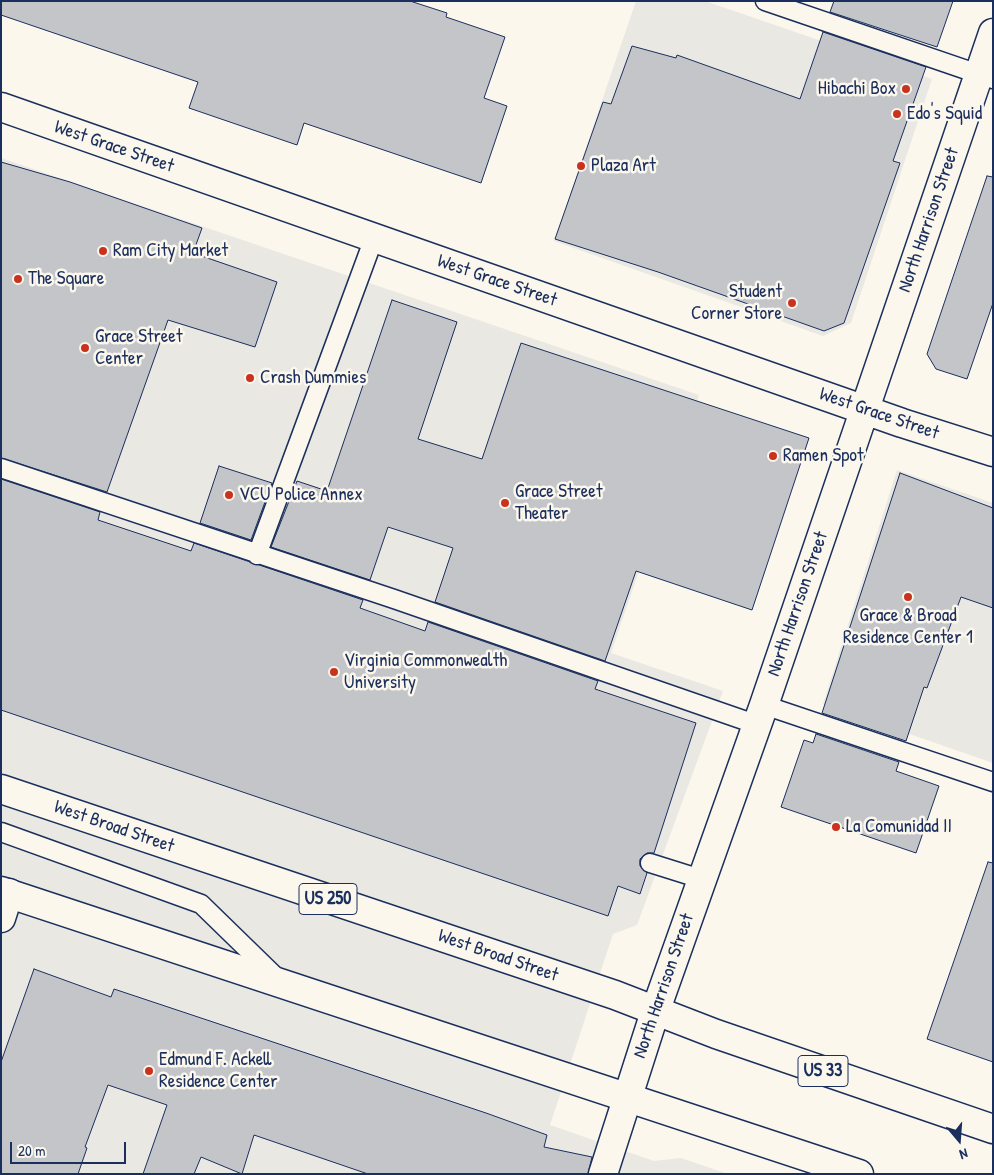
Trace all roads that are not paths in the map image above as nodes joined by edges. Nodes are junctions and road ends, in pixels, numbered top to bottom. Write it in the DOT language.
graph roads {
  1 [pos="765,1"];
  2 [pos="993,33"];
  3 [pos="986,77"];
  4 [pos="1,107"];
  5 [pos="374,238"];
  6 [pos="864,409"];
  7 [pos="993,452"];
  8 [pos="1,468"];
  9 [pos="257,555"];
  10 [pos="760,714"];
  11 [pos="993,782"];
  12 [pos="1,789"];
  13 [pos="1,832"];
  14 [pos="650,863"];
  15 [pos="701,879"];
  16 [pos="4,901"];
  17 [pos="282,982"];
  18 [pos="655,1012"];
  19 [pos="629,1097"];
  20 [pos="993,1129"];
  21 [pos="603,1174"];
  22 [pos="859,1174"];
  1 -- 3 [label="lane"];
  2 -- 3 [label="main road, North Harrison Street"];
  3 -- 6 [label="main road, North Harrison Street"];
  4 -- 5 [label="main road, West Grace Street"];
  5 -- 6 [label="main road, West Grace Street"];
  5 -- 9 [label="lane"];
  6 -- 7 [label="main road, West Grace Street"];
  6 -- 10 [label="main road, North Harrison Street"];
  8 -- 9 [label="lane"];
  9 -- 10 [label="lane"];
  10 -- 11 [label="lane"];
  10 -- 15 [label="main road, North Harrison Street"];
  12 -- 18 [label="main road, West Broad Street / US 250"];
  13 -- 17 [label="lane"];
  14 -- 15 [label="lane"];
  15 -- 18 [label="main road, North Harrison Street"];
  16 -- 17 [label="main road"];
  17 -- 19 [label="main road"];
  18 -- 19 [label="main road, North Harrison Street"];
  18 -- 20 [label="main road, West Broad Street / US 33"];
  19 -- 21 [label="main road, North Harrison Street"];
  19 -- 22 [label="main road"];
}
